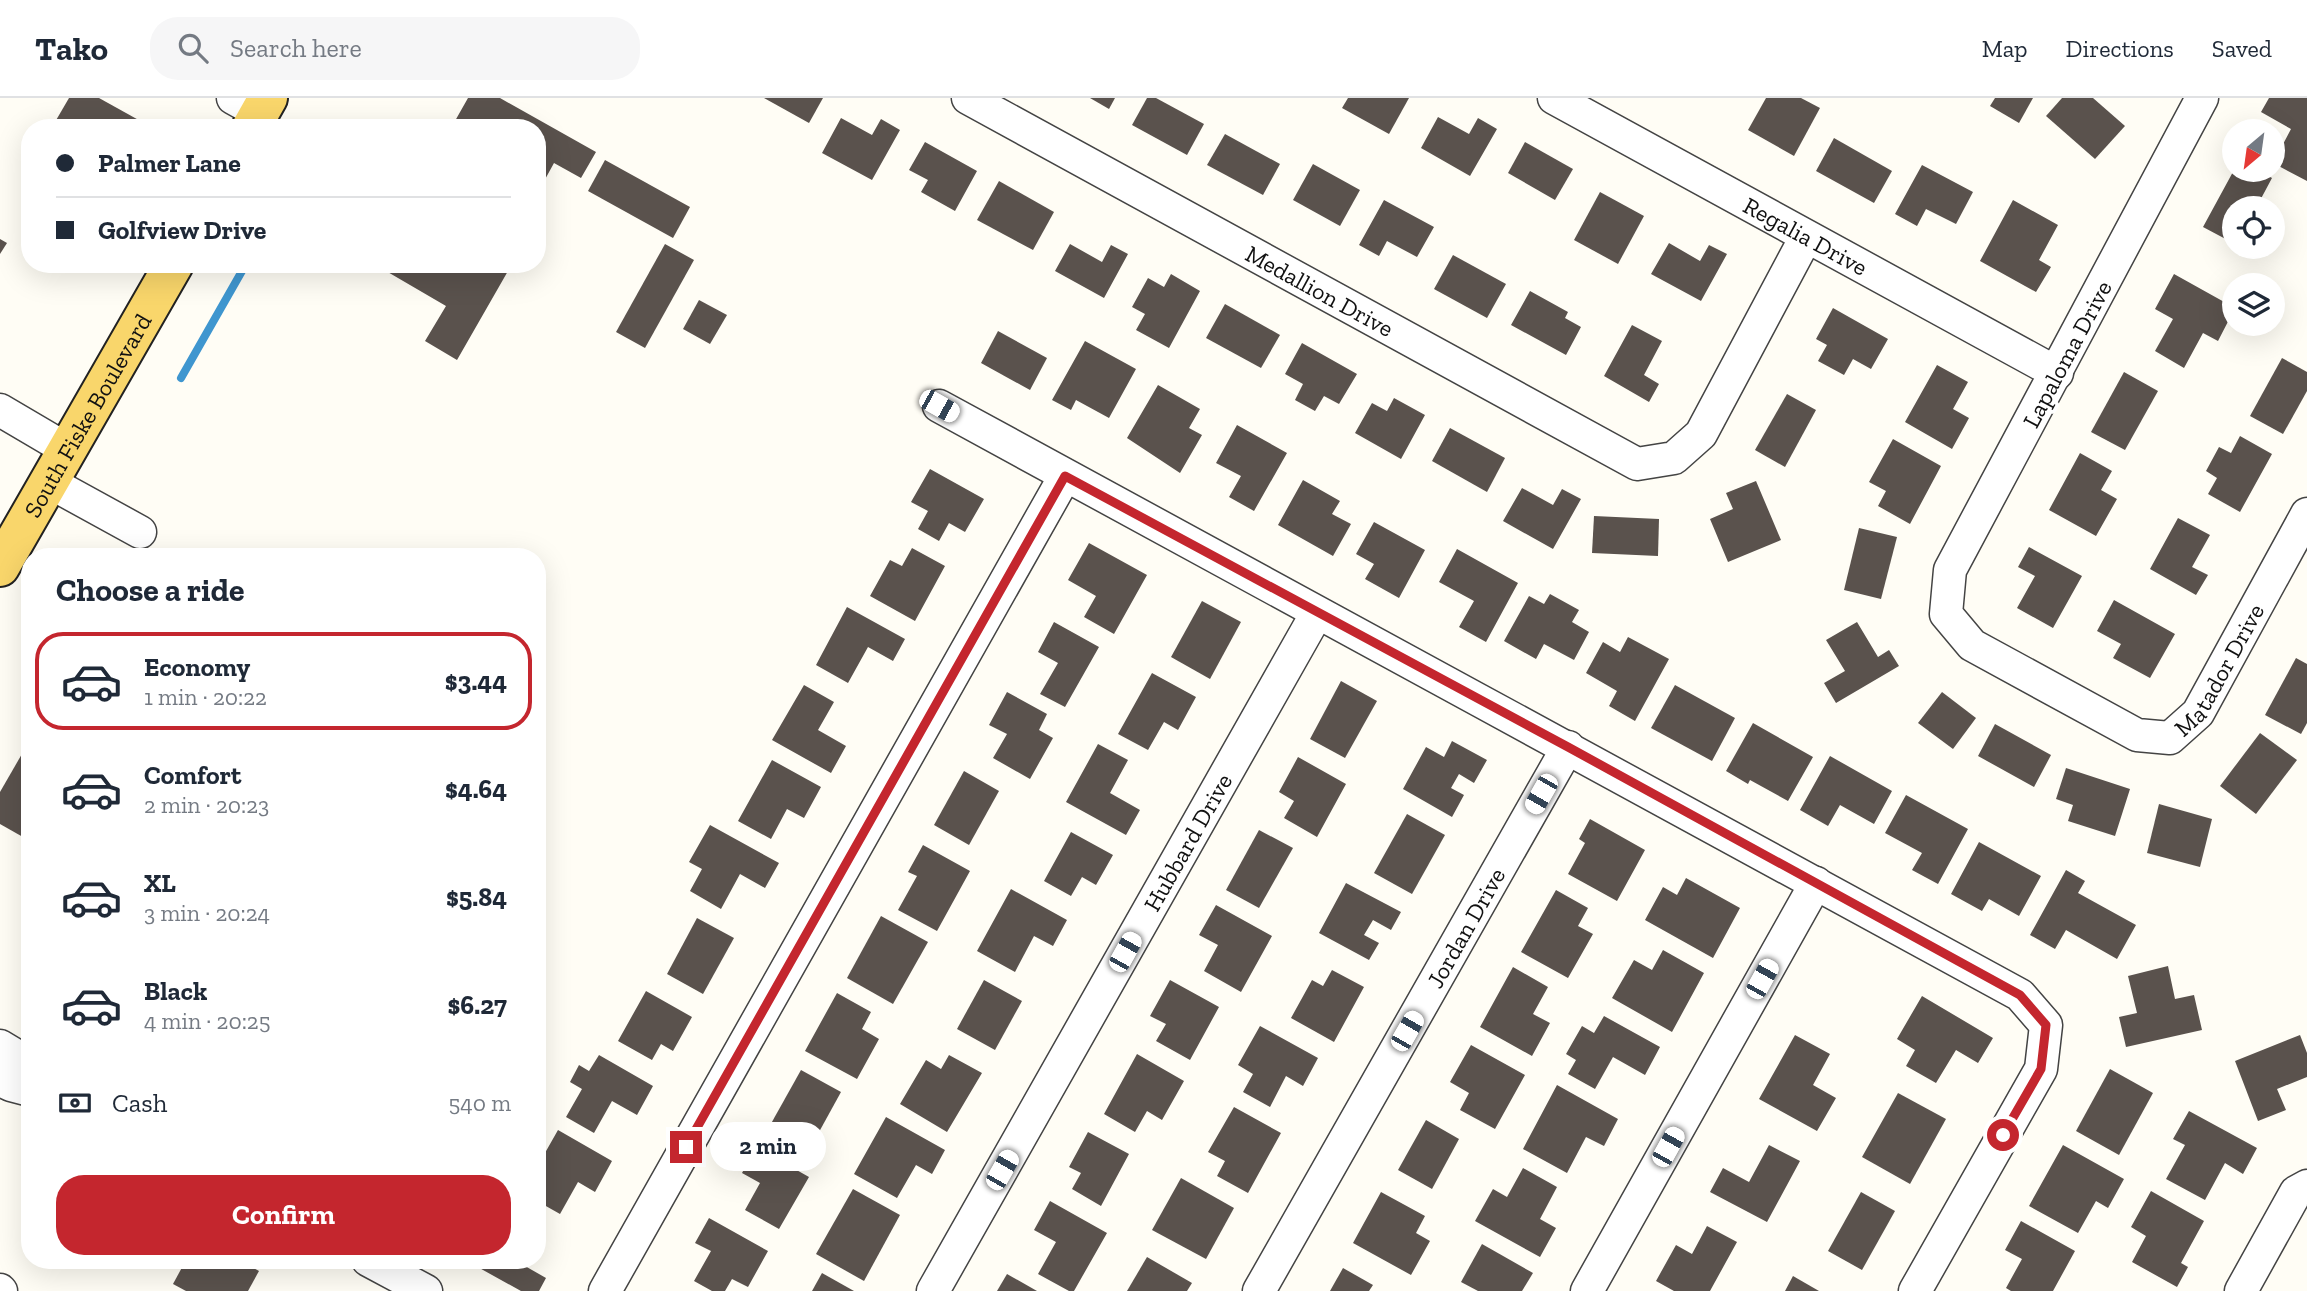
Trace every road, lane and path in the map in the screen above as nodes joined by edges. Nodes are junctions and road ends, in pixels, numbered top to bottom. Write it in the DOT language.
graph roads {
  1 [pos="968,98"];
  2 [pos="1554,98"];
  3 [pos="2202,98"];
  4 [pos="1806,237"];
  5 [pos="169,273"];
  6 [pos="2057,373"];
  7 [pos="939,406"];
  8 [pos="0,411"];
  9 [pos="59,466"];
  10 [pos="1065,476"];
  11 [pos="2307,514"];
  12 [pos="140,532"];
  13 [pos="0,567"];
  14 [pos="1317,613"];
  15 [pos="1946,614"];
  16 [pos="1568,747"];
  17 [pos="1816,883"];
  18 [pos="0,1046"];
  19 [pos="21,1059"];
  20 [pos="0,1080"];
  21 [pos="21,1088"];
  22 [pos="2307,1186"];
  23 [pos="385,1269"];
  24 [pos="426,1291"];
  25 [pos="605,1291"];
  26 [pos="933,1291"];
  27 [pos="1259,1291"];
  28 [pos="1587,1291"];
  29 [pos="1915,1291"];
  30 [pos="2241,1291"];
  1 -- 4 [label="street, Medallion Drive"];
  2 -- 4 [label="street, Regalia Drive"];
  3 -- 6 [label="street, Lapaloma Drive"];
  4 -- 6 [label="street, Regalia Drive"];
  5 -- 9 [label="main road, South Fiske Boulevard"];
  6 -- 15 [label="street, Lapaloma Drive"];
  7 -- 10 [label="street"];
  8 -- 9 [label="street"];
  9 -- 12 [label="street"];
  9 -- 13 [label="main road, South Fiske Boulevard"];
  10 -- 14 [label="street"];
  10 -- 25 [label="street"];
  11 -- 15 [label="street, Matador Drive"];
  14 -- 16 [label="street"];
  14 -- 26 [label="street, Hubbard Drive"];
  16 -- 17 [label="street"];
  16 -- 27 [label="street, Jordan Drive"];
  17 -- 28 [label="street"];
  17 -- 29 [label="street"];
  18 -- 19 [label="street"];
  20 -- 21 [label="street"];
  22 -- 30 [label="street"];
  23 -- 24 [label="street"];
}
